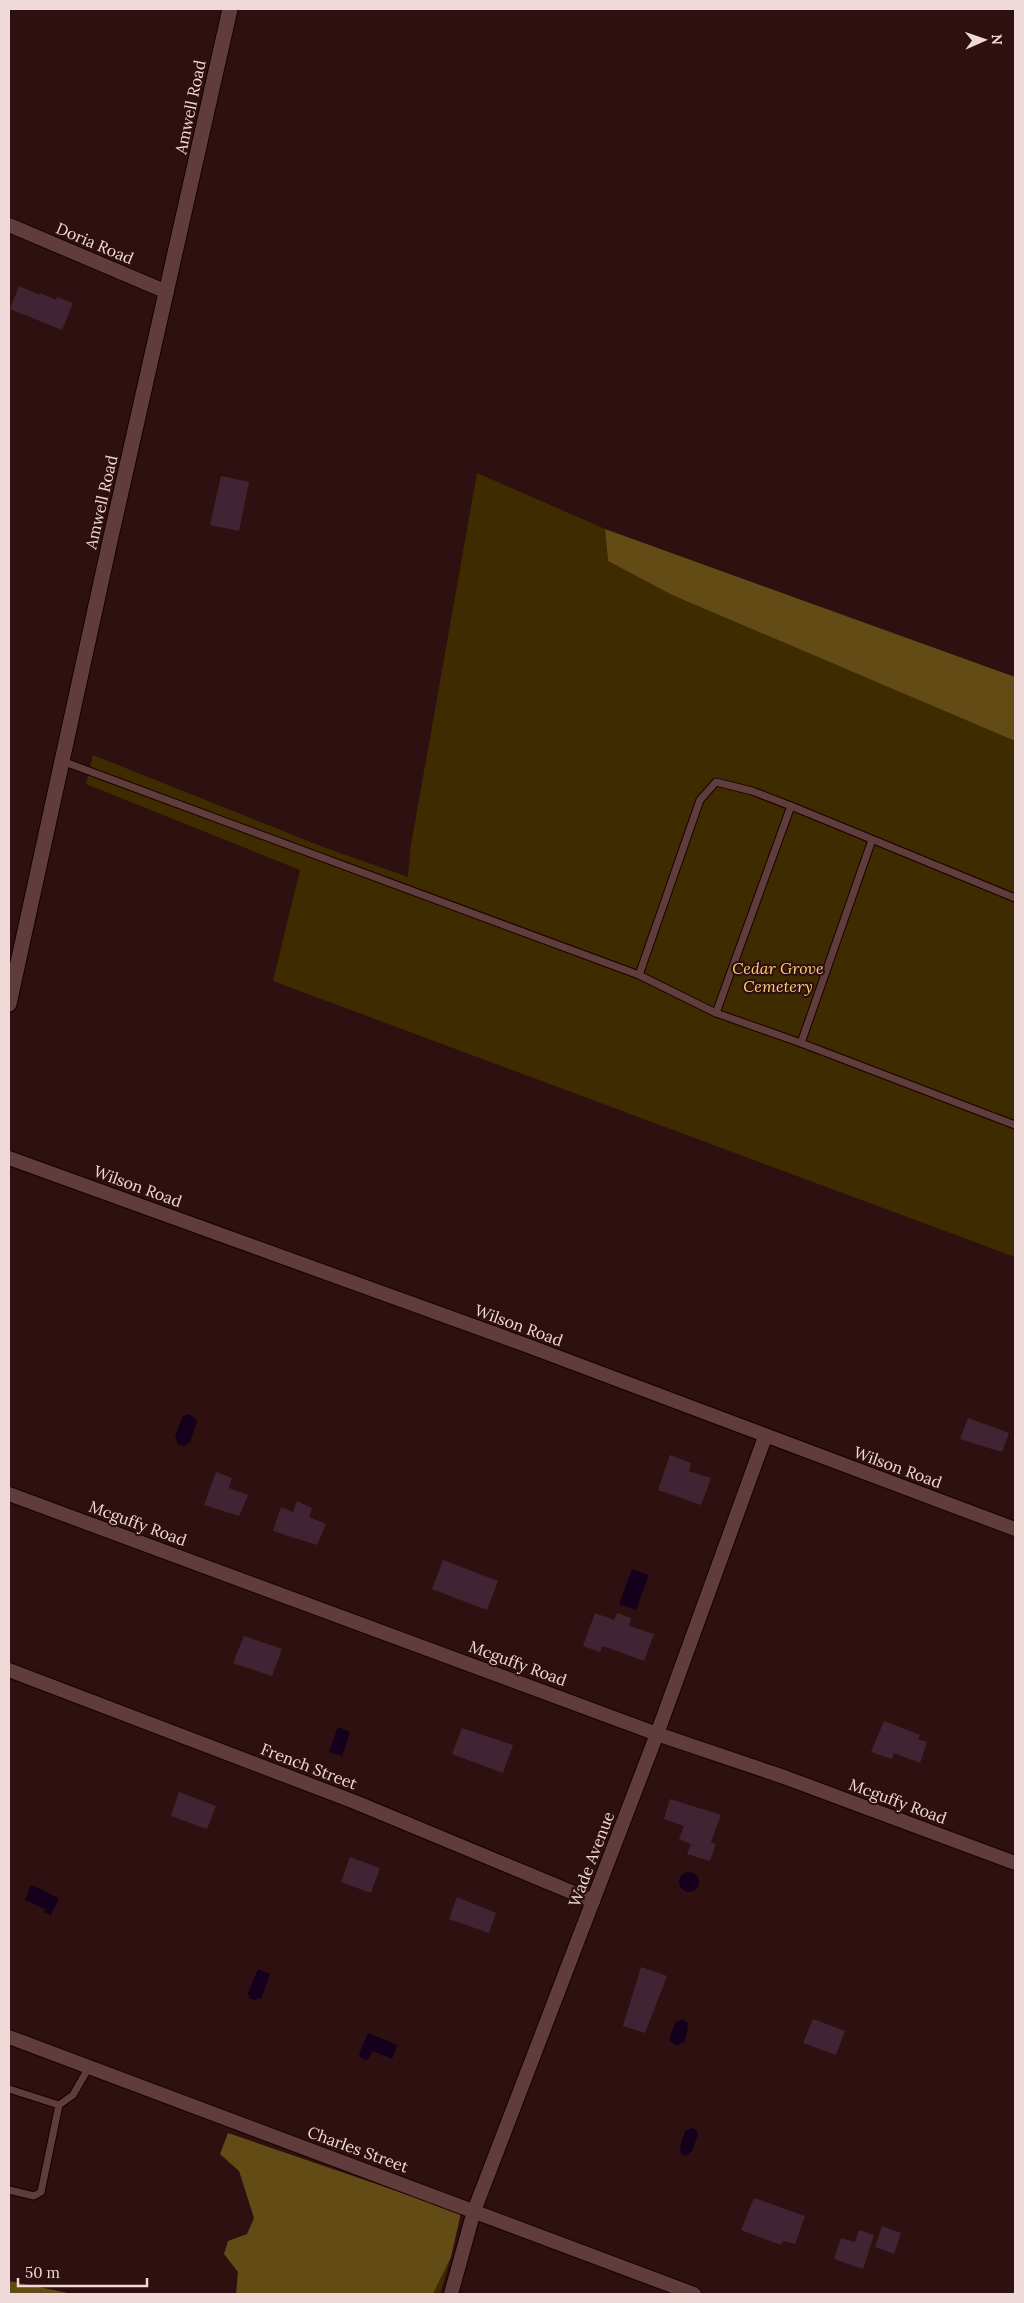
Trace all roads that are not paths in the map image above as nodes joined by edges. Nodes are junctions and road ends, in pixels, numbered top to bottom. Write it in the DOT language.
graph roads {
  1 [pos="230,9"];
  2 [pos="9,225"];
  3 [pos="167,292"];
  4 [pos="62,761"];
  5 [pos="791,806"];
  6 [pos="872,840"];
  7 [pos="1015,898"];
  8 [pos="639,975"];
  9 [pos="9,1004"];
  10 [pos="716,1013"];
  11 [pos="801,1043"];
  12 [pos="1015,1125"];
  13 [pos="9,1158"];
  14 [pos="765,1437"];
  15 [pos="9,1494"];
  16 [pos="1015,1529"];
  17 [pos="9,1670"];
  18 [pos="657,1734"];
  19 [pos="1015,1863"];
  20 [pos="594,1901"];
  21 [pos="9,2037"];
  22 [pos="89,2067"];
  23 [pos="9,2089"];
  24 [pos="59,2105"];
  25 [pos="9,2190"];
  26 [pos="474,2211"];
  27 [pos="451,2294"];
  28 [pos="694,2294"];
  1 -- 3 [label="main road, Amwell Road"];
  2 -- 3 [label="street, Doria Road"];
  3 -- 4 [label="main road, Amwell Road"];
  4 -- 8 [label="lane"];
  4 -- 9 [label="main road, Amwell Road"];
  5 -- 6 [label="lane"];
  5 -- 8 [label="lane"];
  5 -- 10 [label="lane"];
  6 -- 7 [label="lane"];
  6 -- 11 [label="lane"];
  8 -- 10 [label="lane"];
  10 -- 11 [label="lane"];
  11 -- 12 [label="lane"];
  13 -- 14 [label="street, Wilson Road"];
  14 -- 16 [label="street, Wilson Road"];
  14 -- 18 [label="street, Wade Avenue"];
  15 -- 18 [label="street, Mcguffy Road"];
  17 -- 20 [label="street, French Street"];
  18 -- 19 [label="street, Mcguffy Road"];
  18 -- 20 [label="street, Wade Avenue"];
  20 -- 26 [label="street, Wade Avenue"];
  21 -- 22 [label="street, Charles Street"];
  22 -- 24 [label="lane"];
  22 -- 26 [label="street, Charles Street"];
  23 -- 24 [label="lane"];
  24 -- 25 [label="lane"];
  26 -- 27 [label="street, Wade Avenue"];
  26 -- 28 [label="street, Charles Street"];
}
